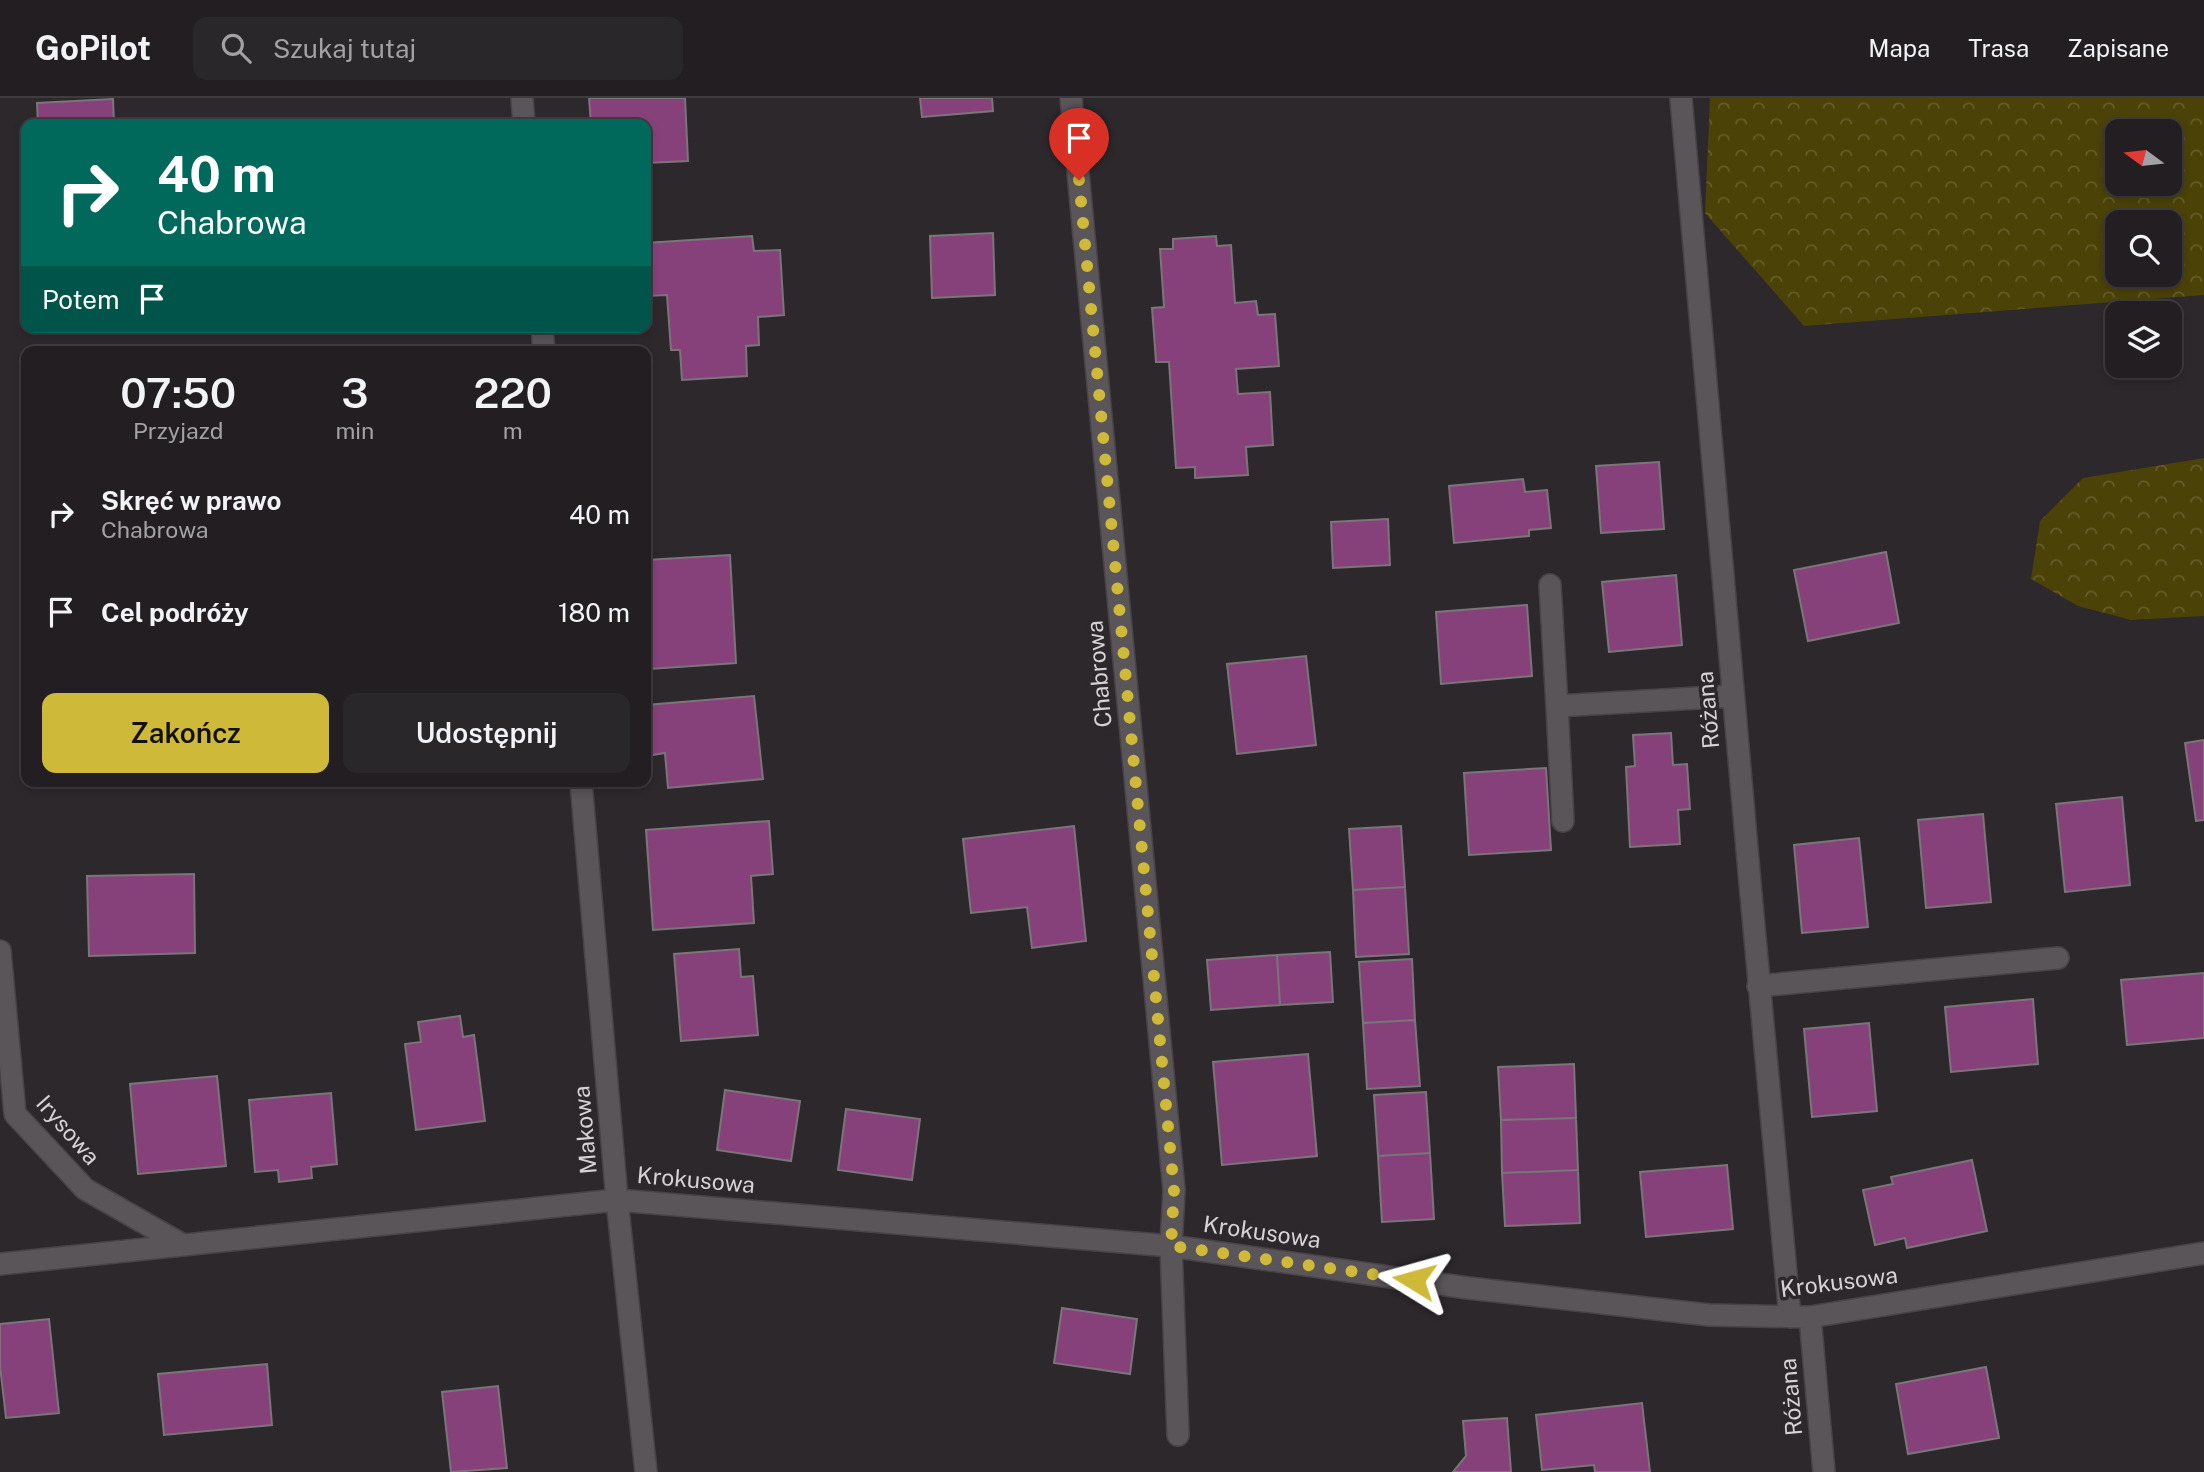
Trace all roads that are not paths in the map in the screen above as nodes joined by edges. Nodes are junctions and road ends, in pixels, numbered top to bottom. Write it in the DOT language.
graph roads {
  1 [pos="522,98"];
  2 [pos="1071,98"];
  3 [pos="1681,98"];
  4 [pos="524,119"];
  5 [pos="1550,585"];
  6 [pos="1733,695"];
  7 [pos="1557,706"];
  8 [pos="581,787"];
  9 [pos="1563,821"];
  10 [pos="0,951"];
  11 [pos="2058,958"];
  12 [pos="1758,986"];
  13 [pos="617,1200"];
  14 [pos="183,1245"];
  15 [pos="1171,1246"];
  16 [pos="2204,1253"];
  17 [pos="0,1264"];
  18 [pos="1800,1317"];
  19 [pos="1178,1435"];
  20 [pos="646,1472"];
  21 [pos="1824,1472"];
  1 -- 4 [label="street"];
  2 -- 15 [label="street, Chabrowa"];
  3 -- 6 [label="street, Różana"];
  5 -- 7 [label="street"];
  6 -- 7 [label="street"];
  6 -- 12 [label="street, Różana"];
  7 -- 9 [label="street"];
  8 -- 13 [label="street, Makowa"];
  10 -- 14 [label="street, Irysowa"];
  11 -- 12 [label="street"];
  12 -- 18 [label="street, Różana"];
  13 -- 14 [label="street, Krokusowa"];
  13 -- 15 [label="street, Krokusowa"];
  13 -- 20 [label="street, Makowa"];
  14 -- 17 [label="street, Krokusowa"];
  15 -- 18 [label="street, Krokusowa"];
  15 -- 19 [label="street, Chabrowa"];
  16 -- 18 [label="street, Krokusowa"];
  18 -- 21 [label="street, Różana"];
}
